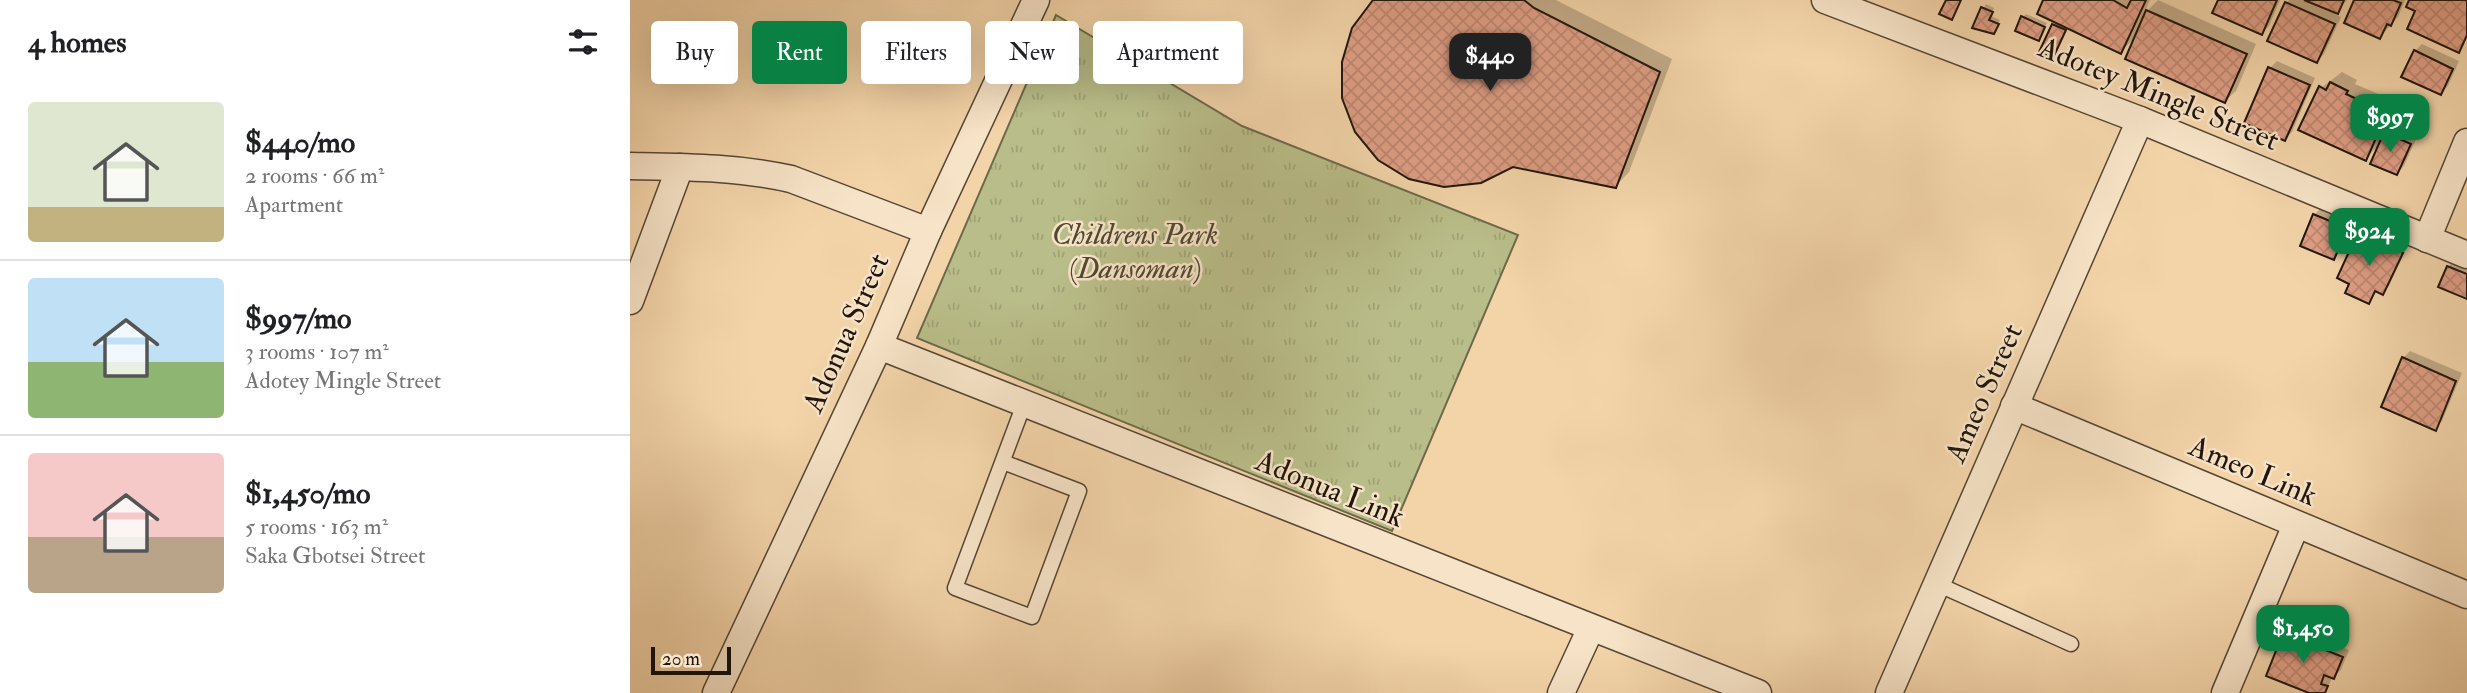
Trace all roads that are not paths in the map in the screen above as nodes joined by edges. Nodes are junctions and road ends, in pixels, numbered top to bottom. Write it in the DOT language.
graph roads {
  1 [pos="1036,0"];
  2 [pos="1825,0"];
  3 [pos="2140,120"];
  4 [pos="2467,142"];
  5 [pos="630,166"];
  6 [pos="680,167"];
  7 [pos="928,231"];
  8 [pos="2427,239"];
  9 [pos="2467,254"];
  10 [pos="630,300"];
  11 [pos="879,346"];
  12 [pos="1024,404"];
  13 [pos="2014,406"];
  14 [pos="1003,461"];
  15 [pos="2296,525"];
  16 [pos="1937,584"];
  17 [pos="2467,595"];
  18 [pos="1591,628"];
  19 [pos="2071,644"];
  20 [pos="716,693"];
  21 [pos="1561,693"];
  22 [pos="1758,693"];
  23 [pos="1889,693"];
  24 [pos="2225,693"];
  1 -- 7 [label="street, Adonua Street"];
  2 -- 3 [label="street, Adotey Mingle Street"];
  3 -- 8 [label="street, Adotey Mingle Street"];
  3 -- 13 [label="street, Ameo Street"];
  4 -- 8 [label="street"];
  5 -- 6 [label="street"];
  6 -- 7 [label="street"];
  6 -- 10 [label="street"];
  7 -- 11 [label="street, Adonua Street"];
  8 -- 9 [label="street, Adotey Mingle Street"];
  11 -- 12 [label="street, Adonua Link"];
  11 -- 20 [label="street, Adonua Street"];
  12 -- 14 [label="lane"];
  12 -- 18 [label="street, Adonua Link"];
  13 -- 15 [label="street, Ameo Link"];
  13 -- 16 [label="street, Ameo Street"];
  14 -- 14 [label="lane"];
  15 -- 17 [label="street, Ameo Link"];
  15 -- 24 [label="street"];
  16 -- 19 [label="lane"];
  16 -- 23 [label="street, Ameo Street"];
  18 -- 21 [label="street"];
  18 -- 22 [label="street, Adonua Link"];
}
